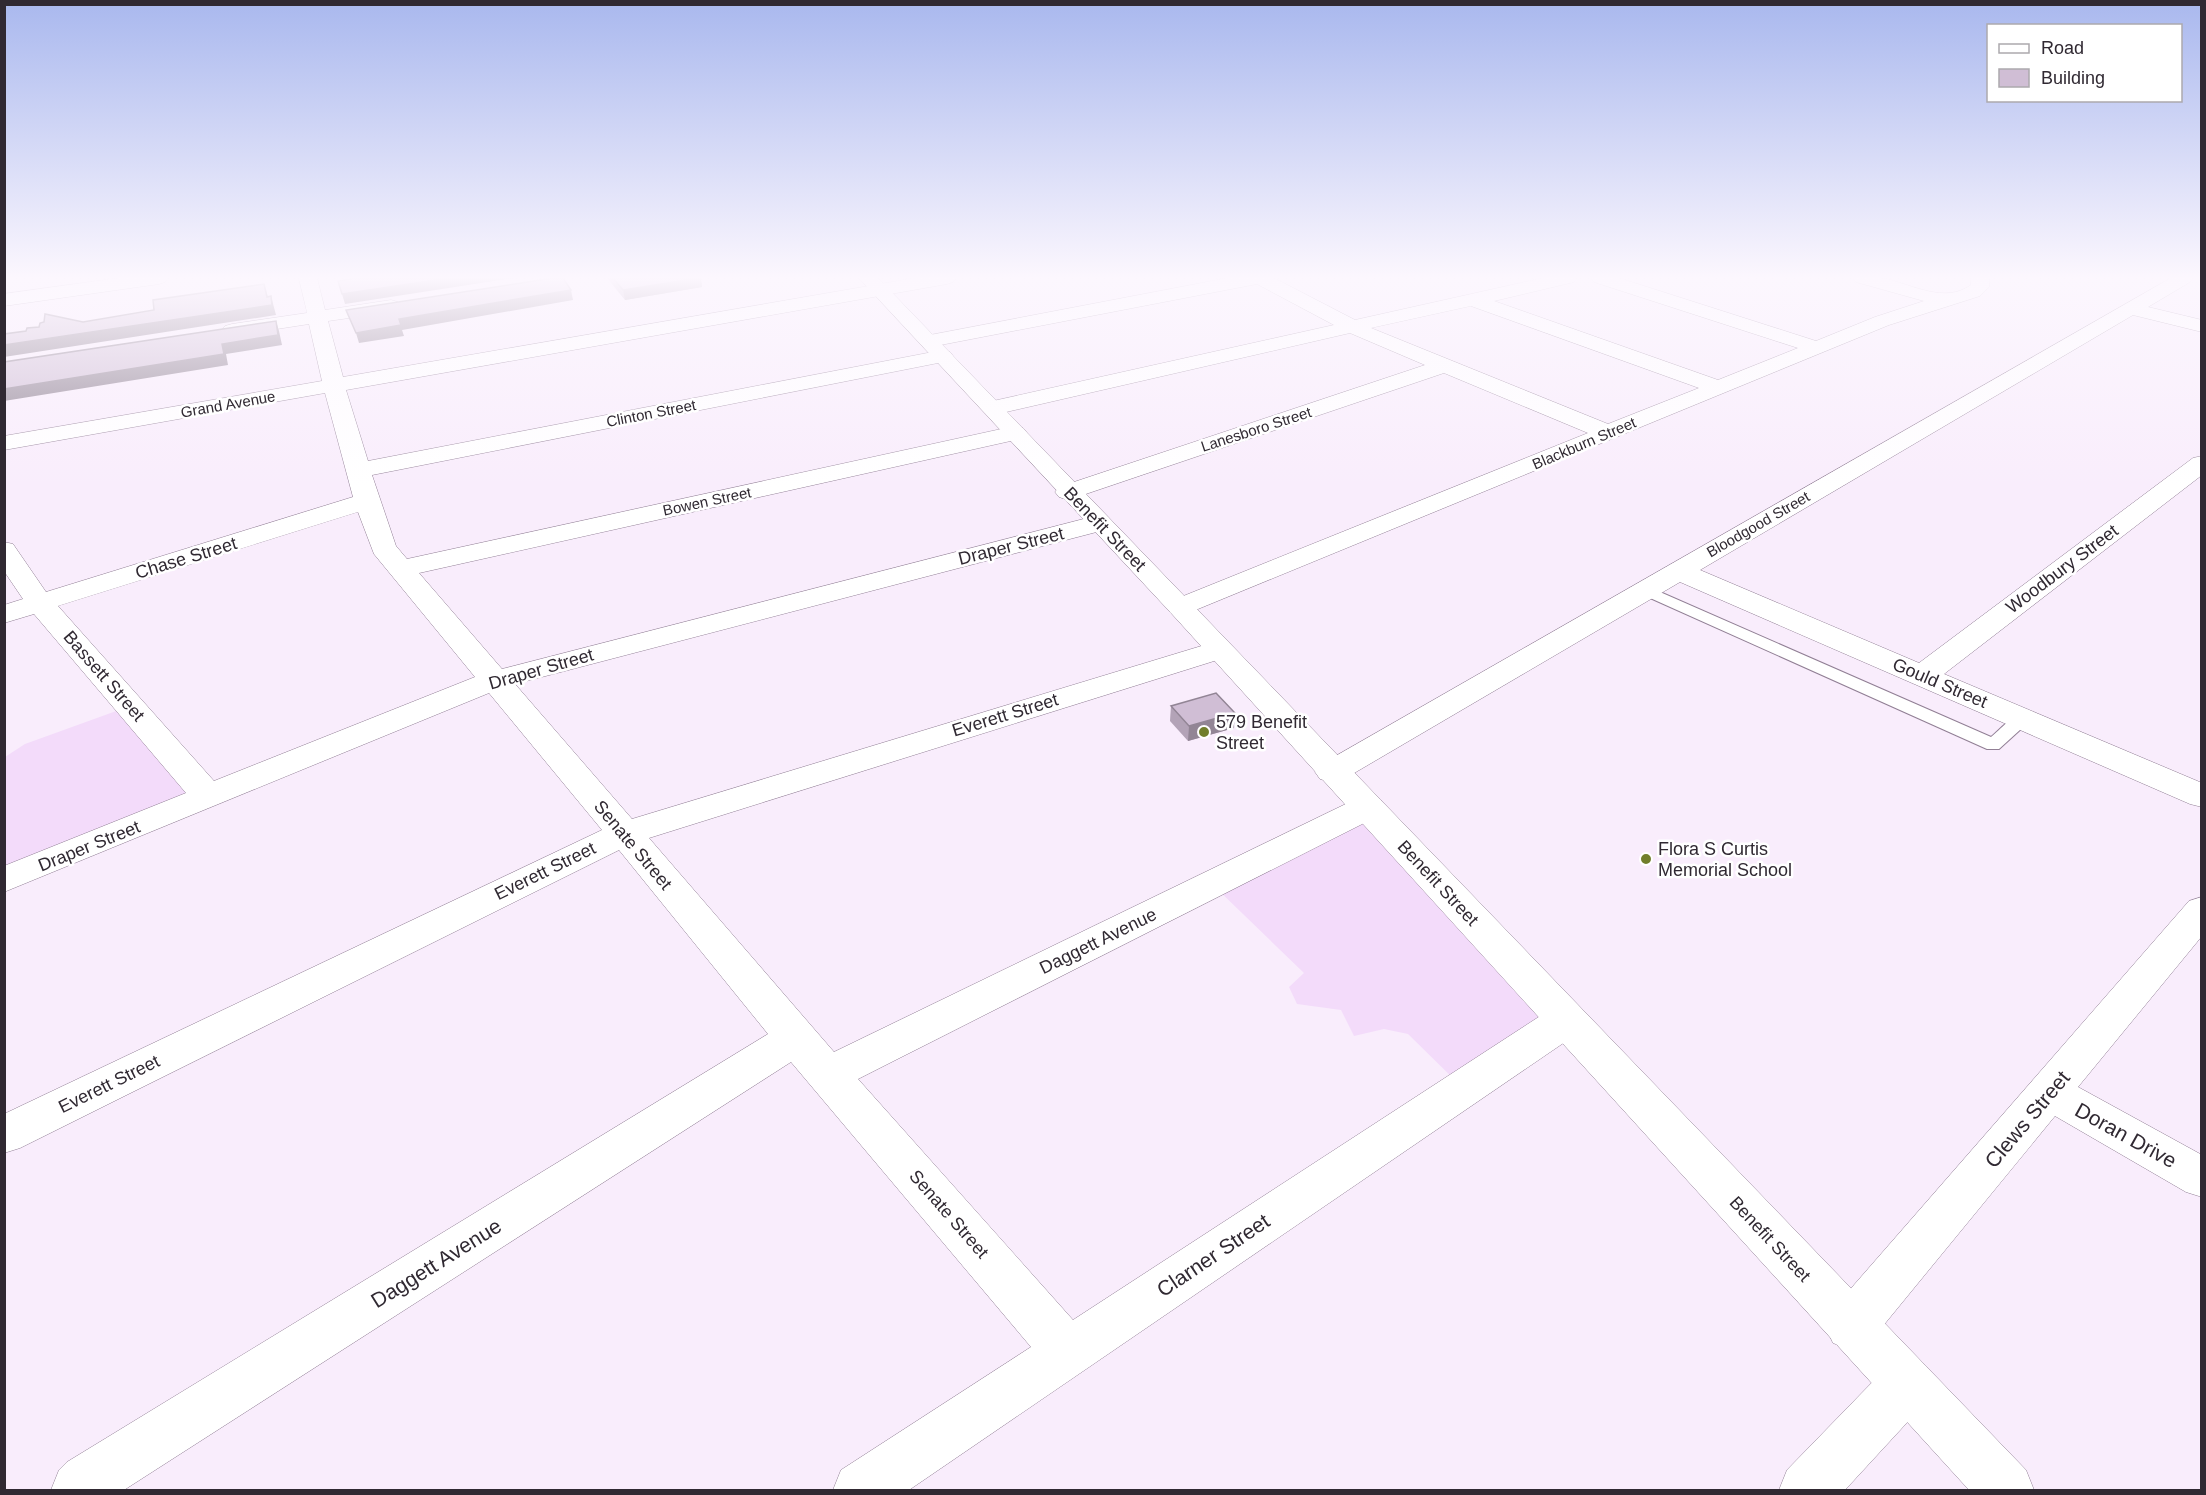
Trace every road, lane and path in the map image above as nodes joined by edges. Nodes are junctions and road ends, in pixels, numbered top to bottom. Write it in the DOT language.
graph roads {
  1 [pos="325,348"];
  2 [pos="536,348"];
  3 [pos="936,348"];
  4 [pos="1259,348"];
  5 [pos="1401,348"];
  6 [pos="1607,348"];
  7 [pos="1818,348"];
  8 [pos="2064,348"];
  9 [pos="1444,366"];
  10 [pos="334,386"];
  11 [pos="1719,388"];
  12 [pos="993,408"];
  13 [pos="1609,432"];
  14 [pos="1015,433"];
  15 [pos="4,443"];
  16 [pos="2202,463"];
  17 [pos="363,486"];
  18 [pos="1068,492"];
  19 [pos="1099,524"];
  20 [pos="4,550"];
  21 [pos="399,569"];
  22 [pos="1678,571"];
  23 [pos="1644,590"];
  24 [pos="40,603"];
  25 [pos="1180,608"];
  26 [pos="4,614"];
  27 [pos="1219,650"];
  28 [pos="1922,676"];
  29 [pos="494,680"];
  30 [pos="2023,719"];
  31 [pos="1332,772"];
  32 [pos="2202,796"];
  33 [pos="209,797"];
  34 [pos="1368,807"];
  35 [pos="623,834"];
  36 [pos="4,880"];
  37 [pos="2200,914"];
  38 [pos="1566,1020"];
  39 [pos="795,1038"];
  40 [pos="828,1074"];
  41 [pos="2050,1092"];
  42 [pos="4,1135"];
  43 [pos="2202,1178"];
  44 [pos="1851,1326"];
  45 [pos="1068,1352"];
  46 [pos="1907,1384"];
  47 [pos="1812,1489"];
  48 [pos="79,1491"];
  49 [pos="861,1491"];
  50 [pos="2006,1491"];
  1 -- 10 [label="street, Senate Street"];
  2 -- 10 [label="street, Grand Avenue"];
  3 -- 12 [label="street, Benefit Street"];
  3 -- 17 [label="street, Clinton Street"];
  4 -- 12 [label="street"];
  5 -- 9 [label="street"];
  6 -- 11 [label="street"];
  7 -- 11 [label="street, Blackburn Street"];
  8 -- 22 [label="street, Bloodgood Street"];
  9 -- 13 [label="street"];
  9 -- 18 [label="street, Lanesboro Street"];
  10 -- 15 [label="street, Grand Avenue"];
  10 -- 17 [label="street, Senate Street"];
  11 -- 13 [label="street, Blackburn Street"];
  12 -- 14 [label="street, Benefit Street"];
  13 -- 25 [label="street, Blackburn Street"];
  14 -- 18 [label="street, Benefit Street"];
  14 -- 21 [label="street, Bowen Street"];
  16 -- 28 [label="street, Woodbury Street"];
  17 -- 21 [label="street, Senate Street"];
  17 -- 24 [label="street, Chase Street"];
  18 -- 19 [label="street, Benefit Street"];
  19 -- 25 [label="street, Benefit Street"];
  19 -- 29 [label="street, Draper Street"];
  20 -- 24 [label="street, Bassett Street"];
  21 -- 29 [label="street, Senate Street"];
  22 -- 23 [label="street, Bloodgood Street"];
  22 -- 28 [label="street, Gould Street"];
  23 -- 30 [label="lane"];
  23 -- 31 [label="street, Bloodgood Street"];
  24 -- 26 [label="street, Chase Street"];
  24 -- 33 [label="street, Bassett Street"];
  25 -- 27 [label="street, Benefit Street"];
  27 -- 31 [label="street, Benefit Street"];
  27 -- 35 [label="street, Everett Street"];
  28 -- 30 [label="street, Gould Street"];
  29 -- 33 [label="street, Draper Street"];
  29 -- 35 [label="street, Senate Street"];
  30 -- 32 [label="street, Gould Street"];
  31 -- 34 [label="street, Benefit Street"];
  33 -- 36 [label="street, Draper Street"];
  34 -- 38 [label="street, Benefit Street"];
  34 -- 40 [label="street, Daggett Avenue"];
  35 -- 39 [label="street, Senate Street"];
  35 -- 42 [label="street, Everett Street"];
  37 -- 41 [label="street, Clews Street"];
  38 -- 44 [label="street, Benefit Street"];
  38 -- 45 [label="street, Clarner Street"];
  39 -- 40 [label="street, Senate Street"];
  39 -- 48 [label="street, Daggett Avenue"];
  40 -- 45 [label="street, Senate Street"];
  41 -- 43 [label="street, Doran Drive"];
  41 -- 44 [label="street, Clews Street"];
  44 -- 46 [label="street, Benefit Street"];
  45 -- 49 [label="street, Clarner Street"];
  46 -- 47 [label="street"];
  46 -- 50 [label="street, Benefit Street"];
}
